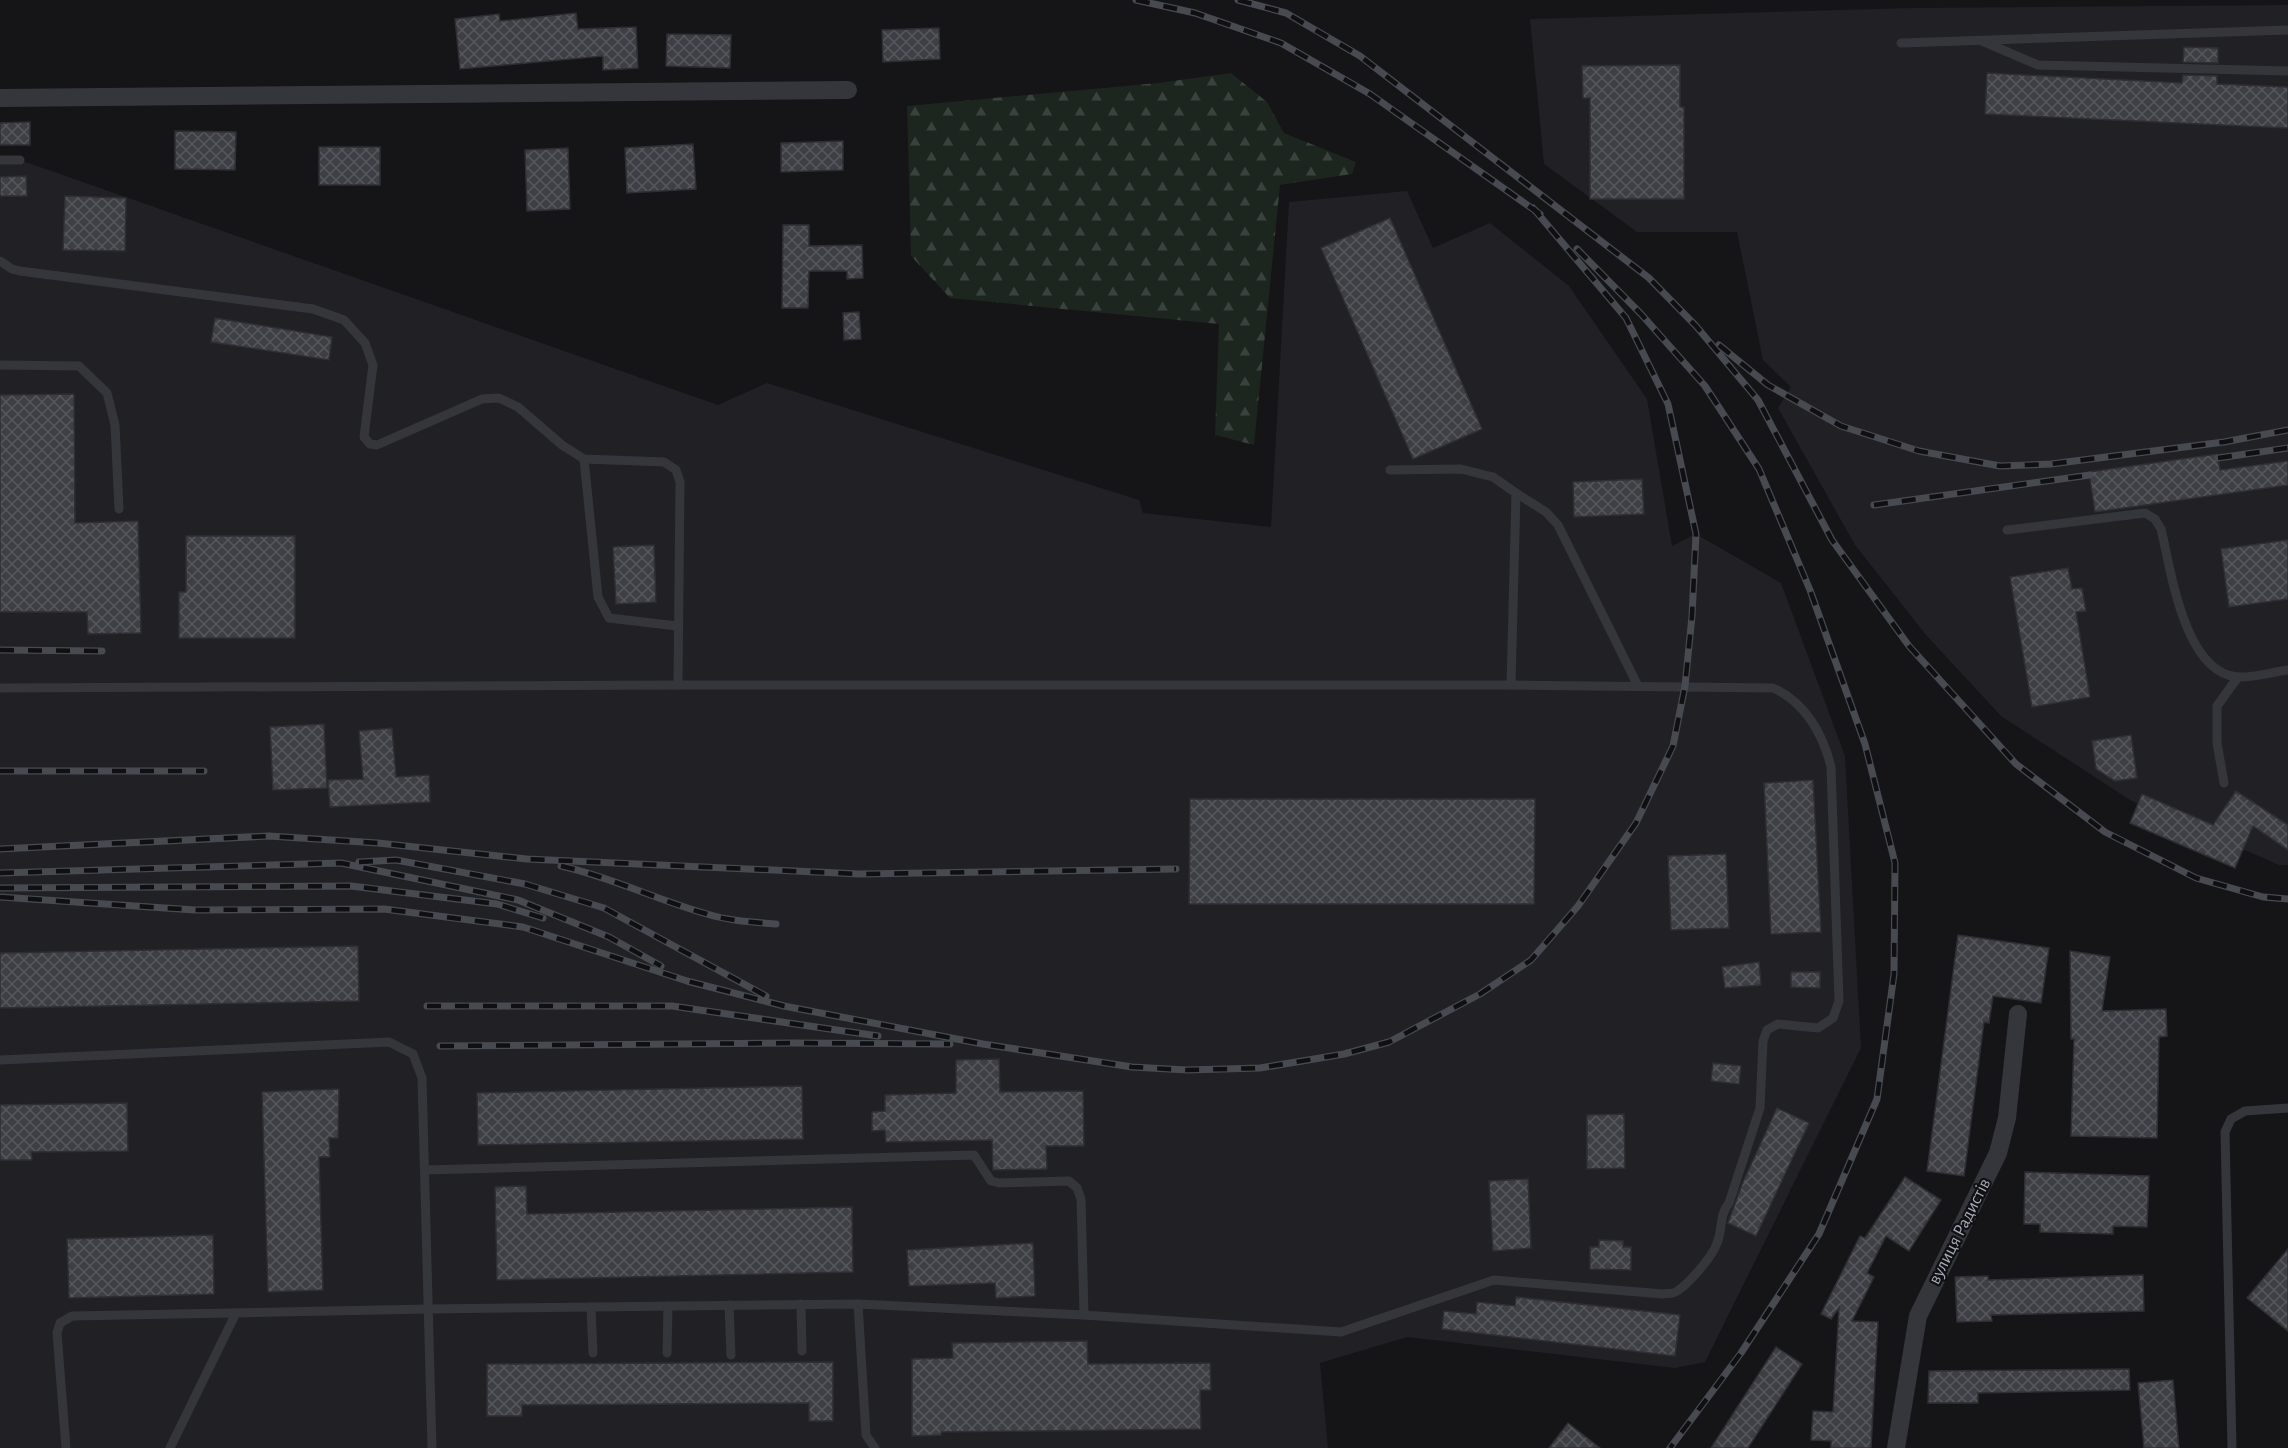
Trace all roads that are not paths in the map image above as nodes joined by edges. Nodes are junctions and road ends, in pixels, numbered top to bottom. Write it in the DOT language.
graph roads {
  1 [pos="2288,30"];
  2 [pos="1980,40"];
  3 [pos="1901,43"];
  4 [pos="2288,72"];
  5 [pos="848,90"];
  6 [pos="0,98"];
  7 [pos="0,160"];
  8 [pos="20,160"];
  9 [pos="0,261"];
  10 [pos="0,365"];
  11 [pos="584,459"];
  12 [pos="1390,470"];
  13 [pos="1516,494"];
  14 [pos="119,509"];
  15 [pos="2007,530"];
  16 [pos="677,626"];
  17 [pos="2288,670"];
  18 [pos="2238,677"];
  19 [pos="678,685"];
  20 [pos="1511,685"];
  21 [pos="1638,686"];
  22 [pos="0,688"];
  23 [pos="2224,783"];
  24 [pos="2018,1014"];
  25 [pos="0,1060"];
  26 [pos="2288,1108"];
  27 [pos="425,1170"];
  28 [pos="801,1304"];
  29 [pos="858,1304"];
  30 [pos="729,1305"];
  31 [pos="668,1306"];
  32 [pos="591,1307"];
  33 [pos="429,1309"];
  34 [pos="236,1313"];
  35 [pos="1084,1315"];
  36 [pos="802,1351"];
  37 [pos="592,1353"];
  38 [pos="667,1353"];
  39 [pos="731,1355"];
  40 [pos="66,1448"];
  41 [pos="170,1448"];
  42 [pos="432,1448"];
  43 [pos="874,1448"];
  44 [pos="1896,1448"];
  45 [pos="2232,1448"];
  1 -- 2 [label="lane"];
  2 -- 3 [label="lane"];
  2 -- 4 [label="lane"];
  5 -- 6 [label="street"];
  7 -- 8 [label="lane"];
  9 -- 11 [label="lane"];
  10 -- 14 [label="lane"];
  11 -- 16 [label="lane"];
  11 -- 16 [label="lane"];
  12 -- 13 [label="lane"];
  13 -- 20 [label="lane"];
  13 -- 21 [label="lane"];
  15 -- 18 [label="lane"];
  16 -- 19 [label="lane"];
  17 -- 18 [label="lane"];
  18 -- 23 [label="lane"];
  19 -- 20 [label="lane"];
  19 -- 22 [label="lane"];
  20 -- 21 [label="lane"];
  21 -- 35 [label="lane"];
  24 -- 44 [label="street, вулиця Радистів"];
  25 -- 27 [label="lane"];
  26 -- 45 [label="lane"];
  27 -- 33 [label="lane"];
  27 -- 35 [label="lane"];
  28 -- 29 [label="lane"];
  28 -- 30 [label="lane"];
  28 -- 36 [label="lane"];
  29 -- 35 [label="lane"];
  29 -- 43 [label="lane"];
  30 -- 31 [label="lane"];
  30 -- 39 [label="lane"];
  31 -- 32 [label="lane"];
  31 -- 38 [label="lane"];
  32 -- 33 [label="lane"];
  32 -- 37 [label="lane"];
  33 -- 34 [label="lane"];
  33 -- 42 [label="lane"];
  34 -- 40 [label="lane"];
  34 -- 41 [label="lane"];
}
